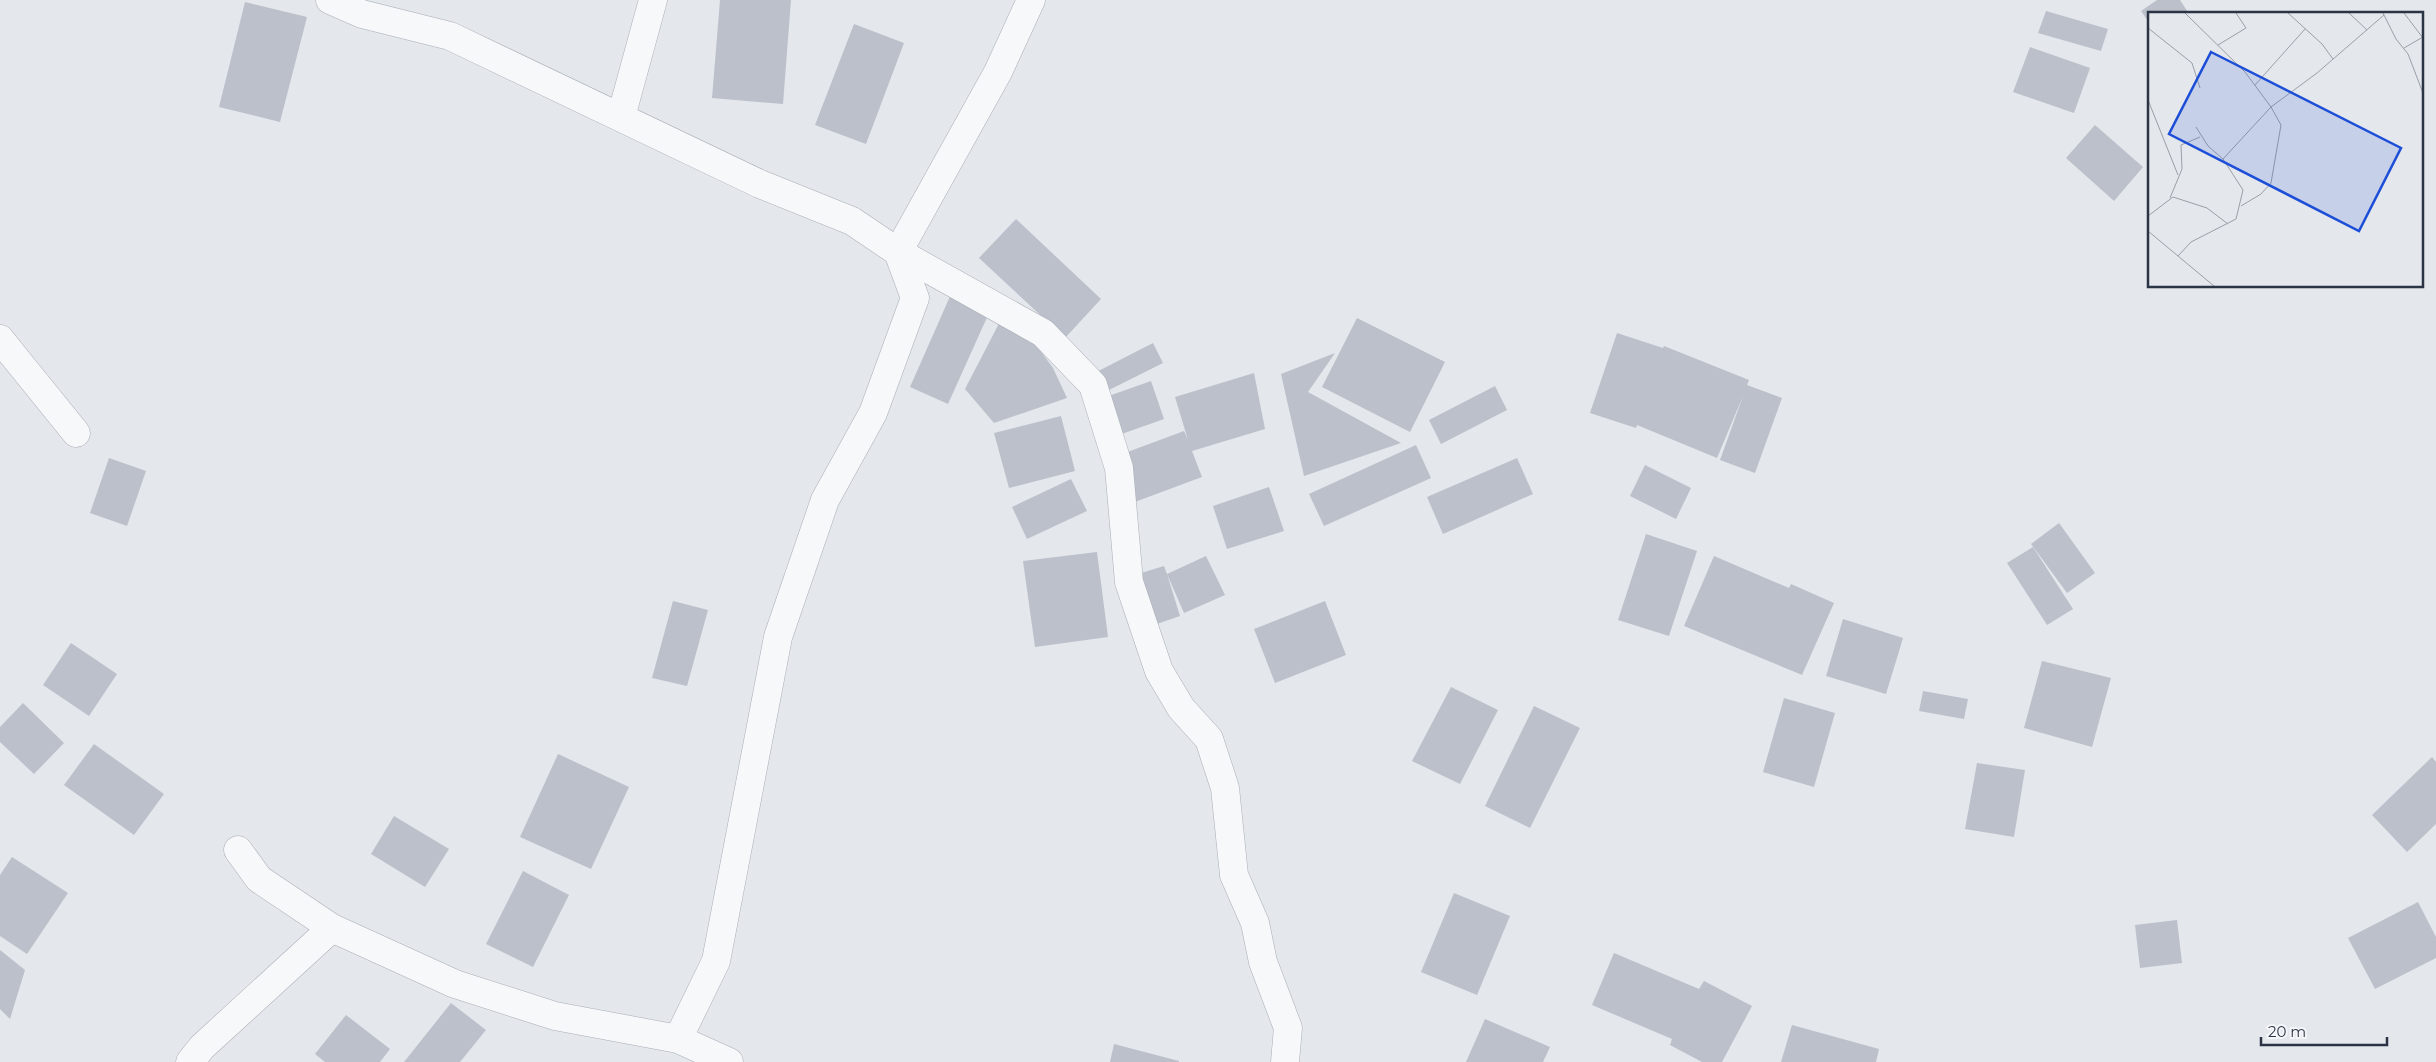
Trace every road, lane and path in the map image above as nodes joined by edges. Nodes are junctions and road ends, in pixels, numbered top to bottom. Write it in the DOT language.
graph roads {
  1 [pos="330,0"];
  2 [pos="653,0"];
  3 [pos="1032,0"];
  4 [pos="621,118"];
  5 [pos="898,252"];
  6 [pos="0,339"];
  7 [pos="76,433"];
  8 [pos="238,850"];
  9 [pos="332,928"];
  10 [pos="678,1039"];
  11 [pos="190,1062"];
  12 [pos="729,1062"];
  13 [pos="1285,1062"];
  1 -- 4 [label="street"];
  2 -- 4 [label="street"];
  3 -- 5 [label="street"];
  4 -- 5 [label="street"];
  5 -- 10 [label="street"];
  5 -- 13 [label="street"];
  6 -- 7 [label="street"];
  8 -- 9 [label="street"];
  9 -- 10 [label="street"];
  9 -- 11 [label="street"];
  10 -- 12 [label="street"];
}
